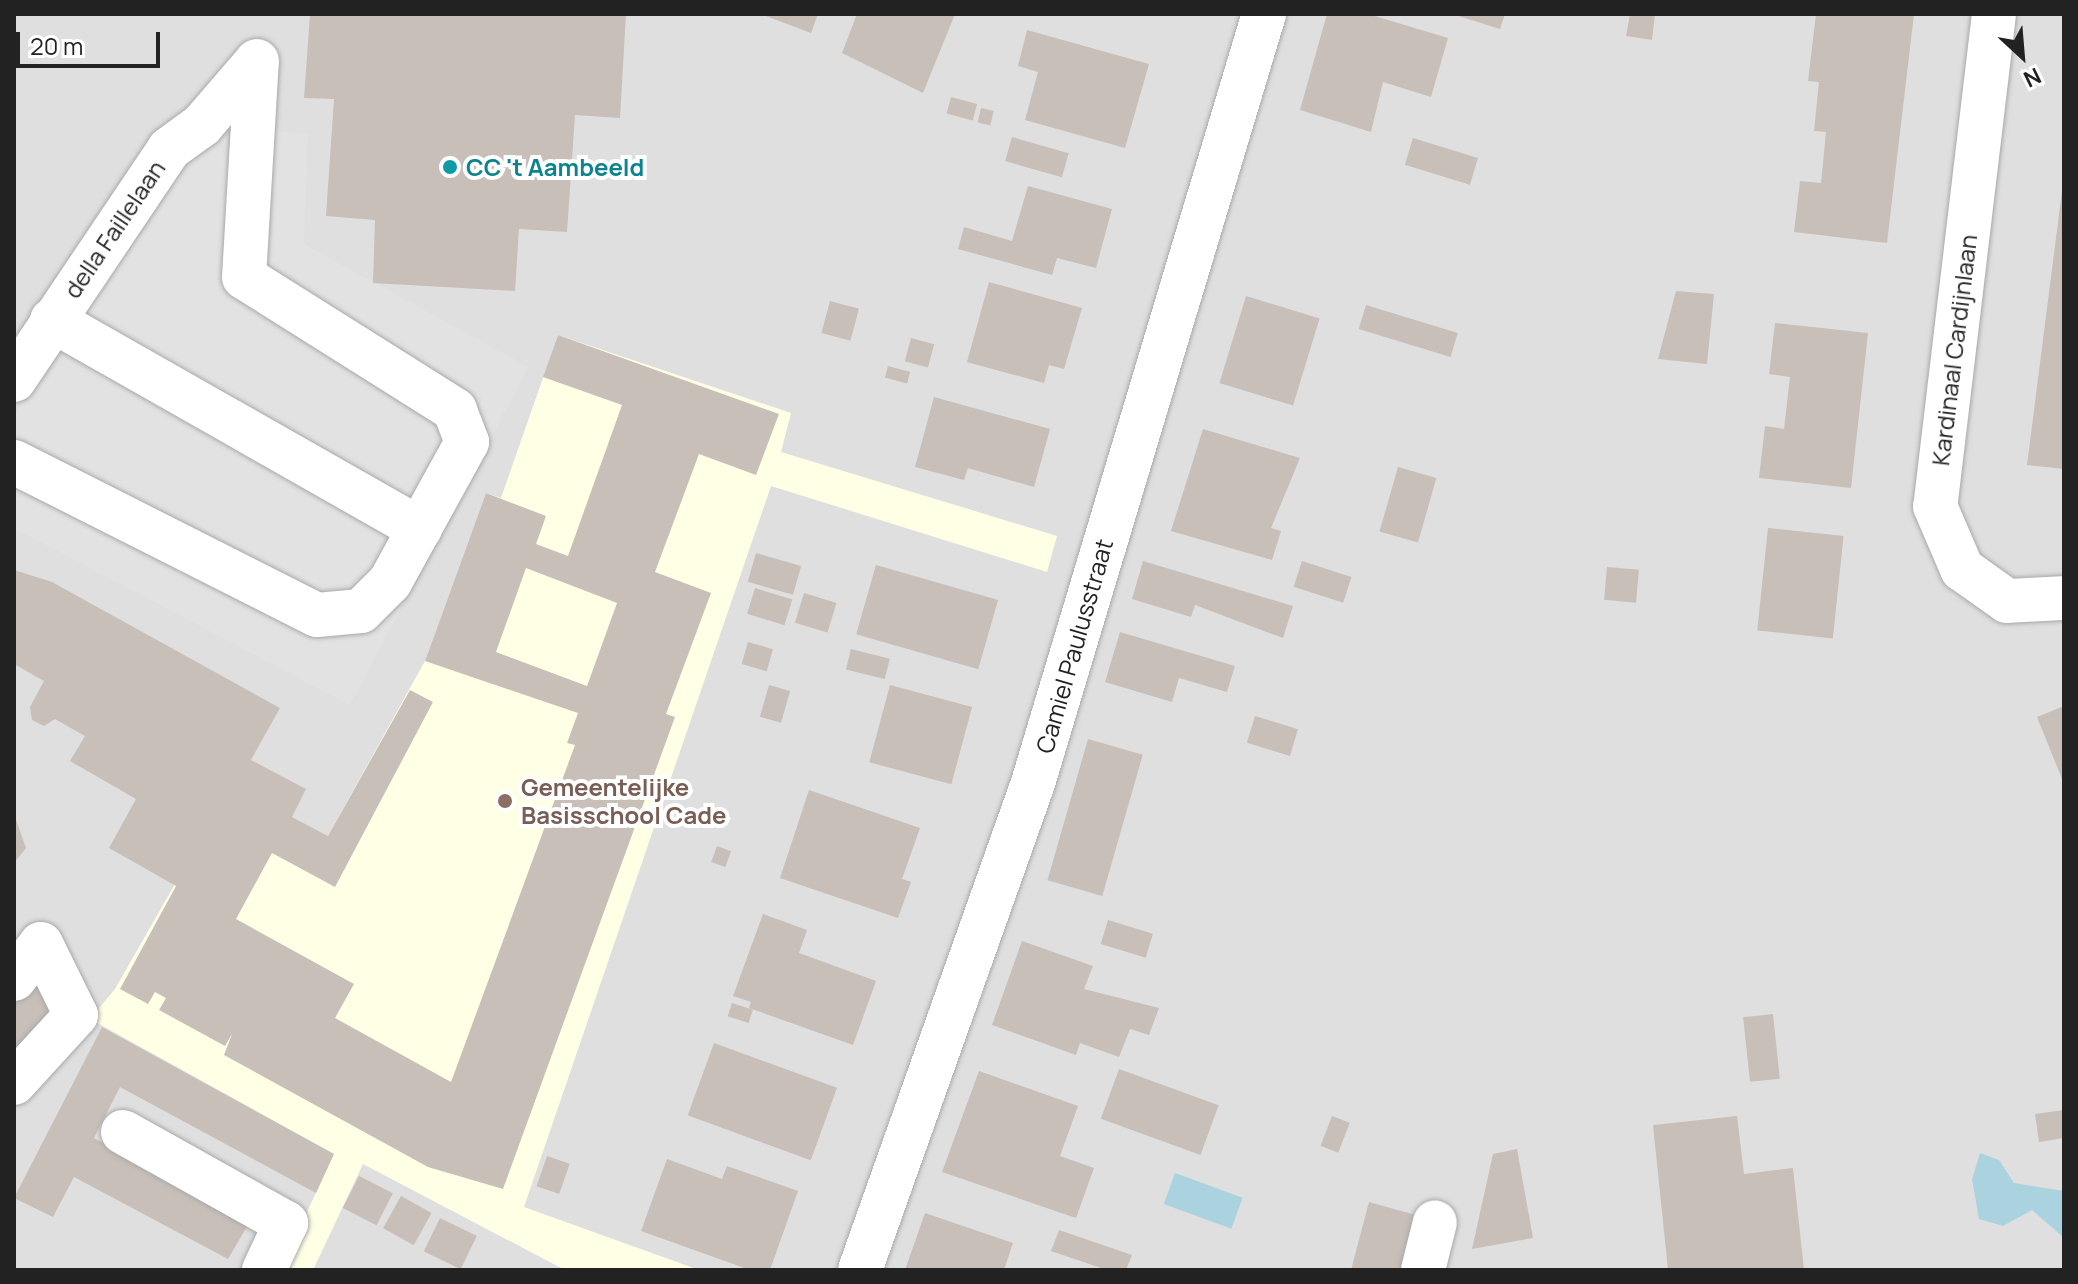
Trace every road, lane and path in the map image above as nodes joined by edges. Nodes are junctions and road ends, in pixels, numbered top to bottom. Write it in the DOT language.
graph roads {
  1 [pos="1264,14"];
  2 [pos="1994,14"];
  3 [pos="52,320"];
  4 [pos="14,380"];
  5 [pos="14,462"];
  6 [pos="420,529"];
  7 [pos="2064,598"];
  8 [pos="14,979"];
  9 [pos="14,1083"];
  10 [pos="123,1132"];
  11 [pos="1435,1222"];
  12 [pos="264,1270"];
  13 [pos="860,1270"];
  14 [pos="1423,1270"];
  1 -- 13 [label="street, Camiel Paulusstraat"];
  2 -- 7 [label="street, Kardinaal Cardijnlaan"];
  3 -- 4 [label="street"];
  3 -- 6 [label="street, della Faillelaan"];
  3 -- 6 [label="street, della Faillelaan"];
  5 -- 6 [label="street, della Faillelaan"];
  8 -- 9 [label="street"];
  10 -- 12 [label="street"];
  11 -- 14 [label="street"];
}
